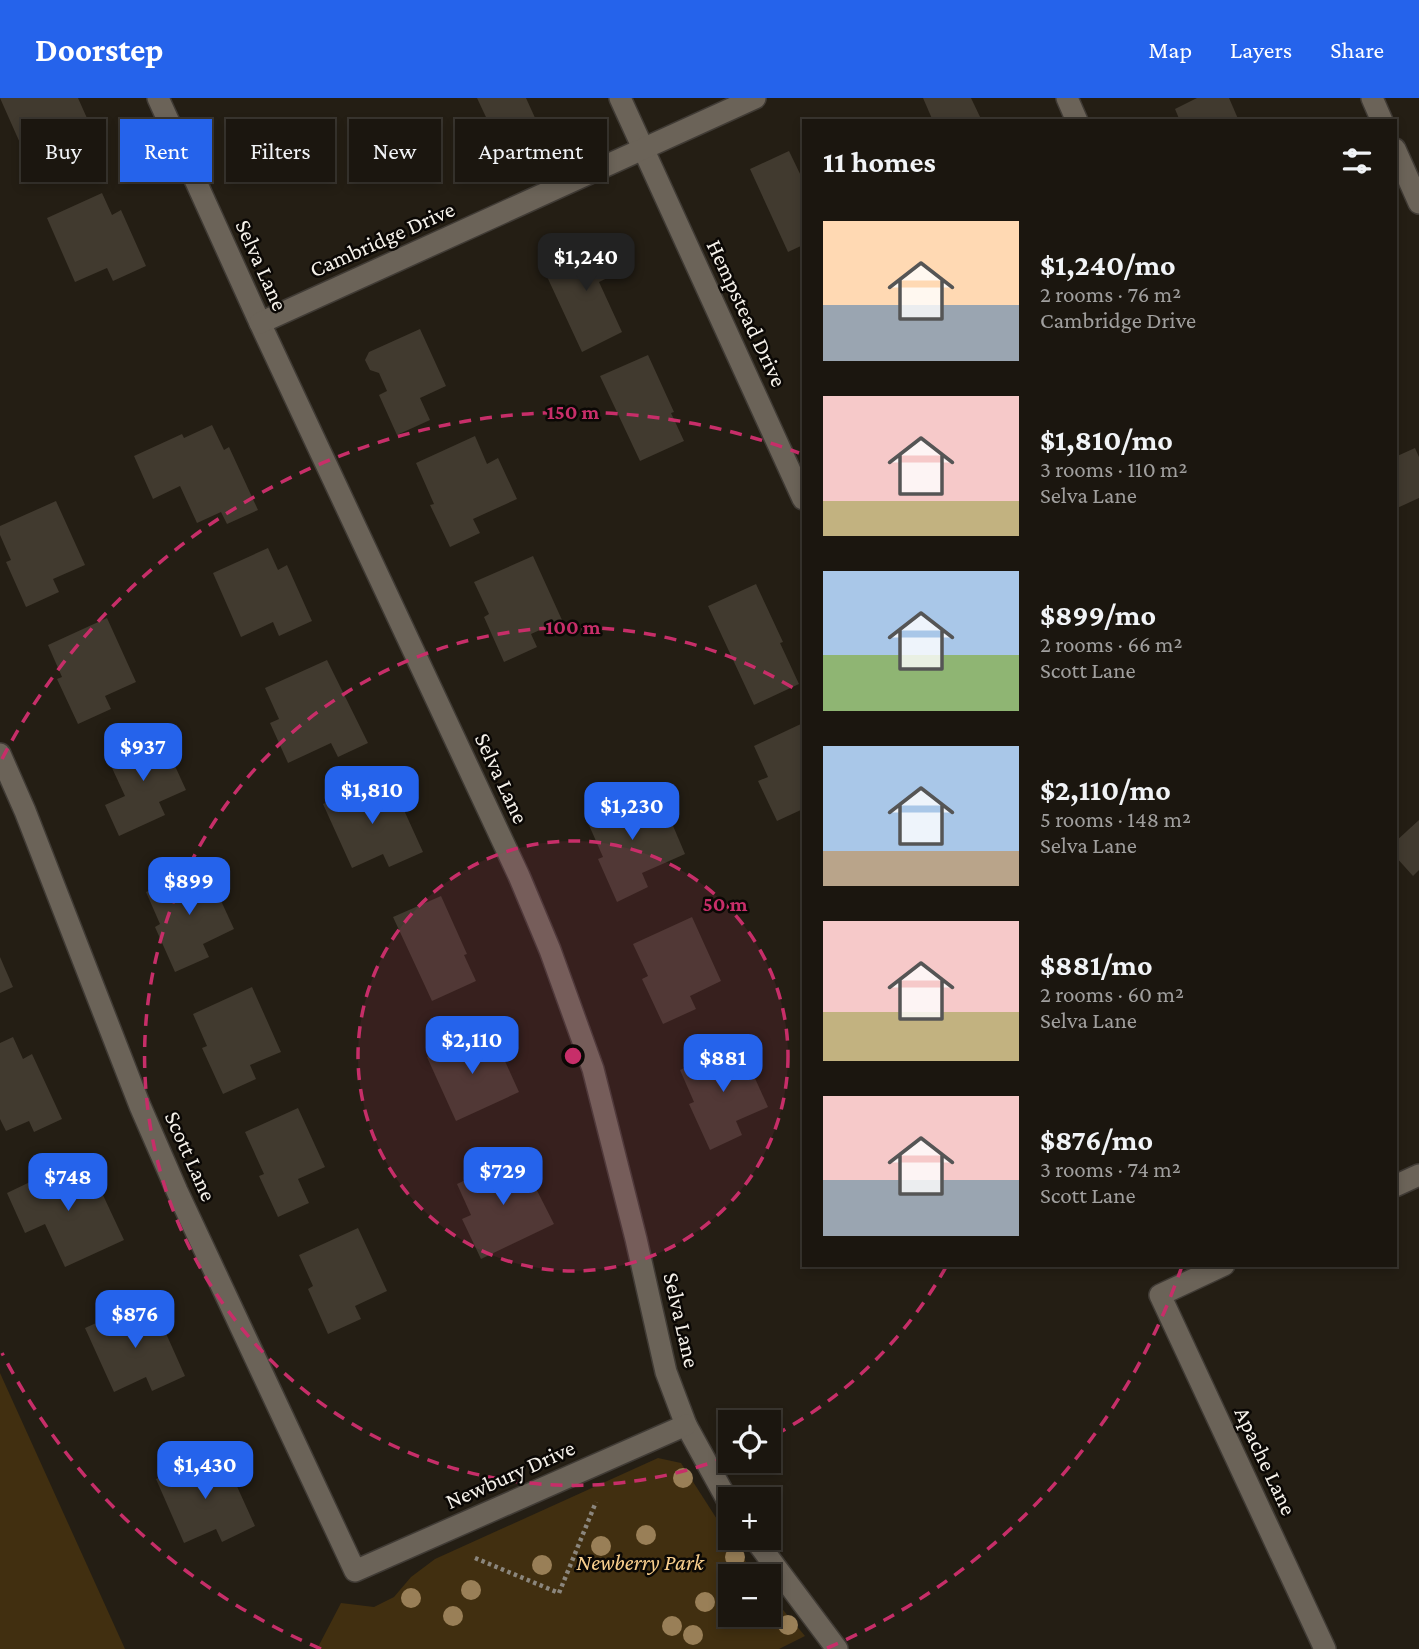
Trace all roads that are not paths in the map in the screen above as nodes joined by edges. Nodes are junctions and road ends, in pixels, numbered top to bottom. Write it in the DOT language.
graph roads {
  1 [pos="158,98"];
  2 [pos="620,98"];
  3 [pos="755,98"];
  4 [pos="1067,98"];
  5 [pos="1372,98"];
  6 [pos="1076,119"];
  7 [pos="1381,119"];
  8 [pos="643,149"];
  9 [pos="1397,154"];
  10 [pos="1419,203"];
  11 [pos="260,323"];
  12 [pos="802,497"];
  13 [pos="0,754"];
  14 [pos="1419,1175"];
  15 [pos="1397,1185"];
  16 [pos="1220,1267"];
  17 [pos="685,1424"];
  18 [pos="720,1487"];
  19 [pos="763,1550"];
  20 [pos="355,1572"];
  21 [pos="837,1649"];
  22 [pos="1325,1649"];
  1 -- 11 [label="street, Selva Lane"];
  2 -- 8 [label="street, Hempstead Drive"];
  3 -- 8 [label="street, Cambridge Drive"];
  4 -- 6 [label="street"];
  5 -- 7 [label="street"];
  8 -- 11 [label="street, Cambridge Drive"];
  8 -- 12 [label="street, Hempstead Drive"];
  9 -- 10 [label="street"];
  11 -- 17 [label="street, Selva Lane"];
  13 -- 20 [label="street, Scott Lane"];
  14 -- 15 [label="street"];
  16 -- 22 [label="street, Apache Lane"];
  17 -- 18 [label="street, Selva Lane"];
  17 -- 20 [label="street, Newbury Drive"];
  19 -- 21 [label="street"];
}
